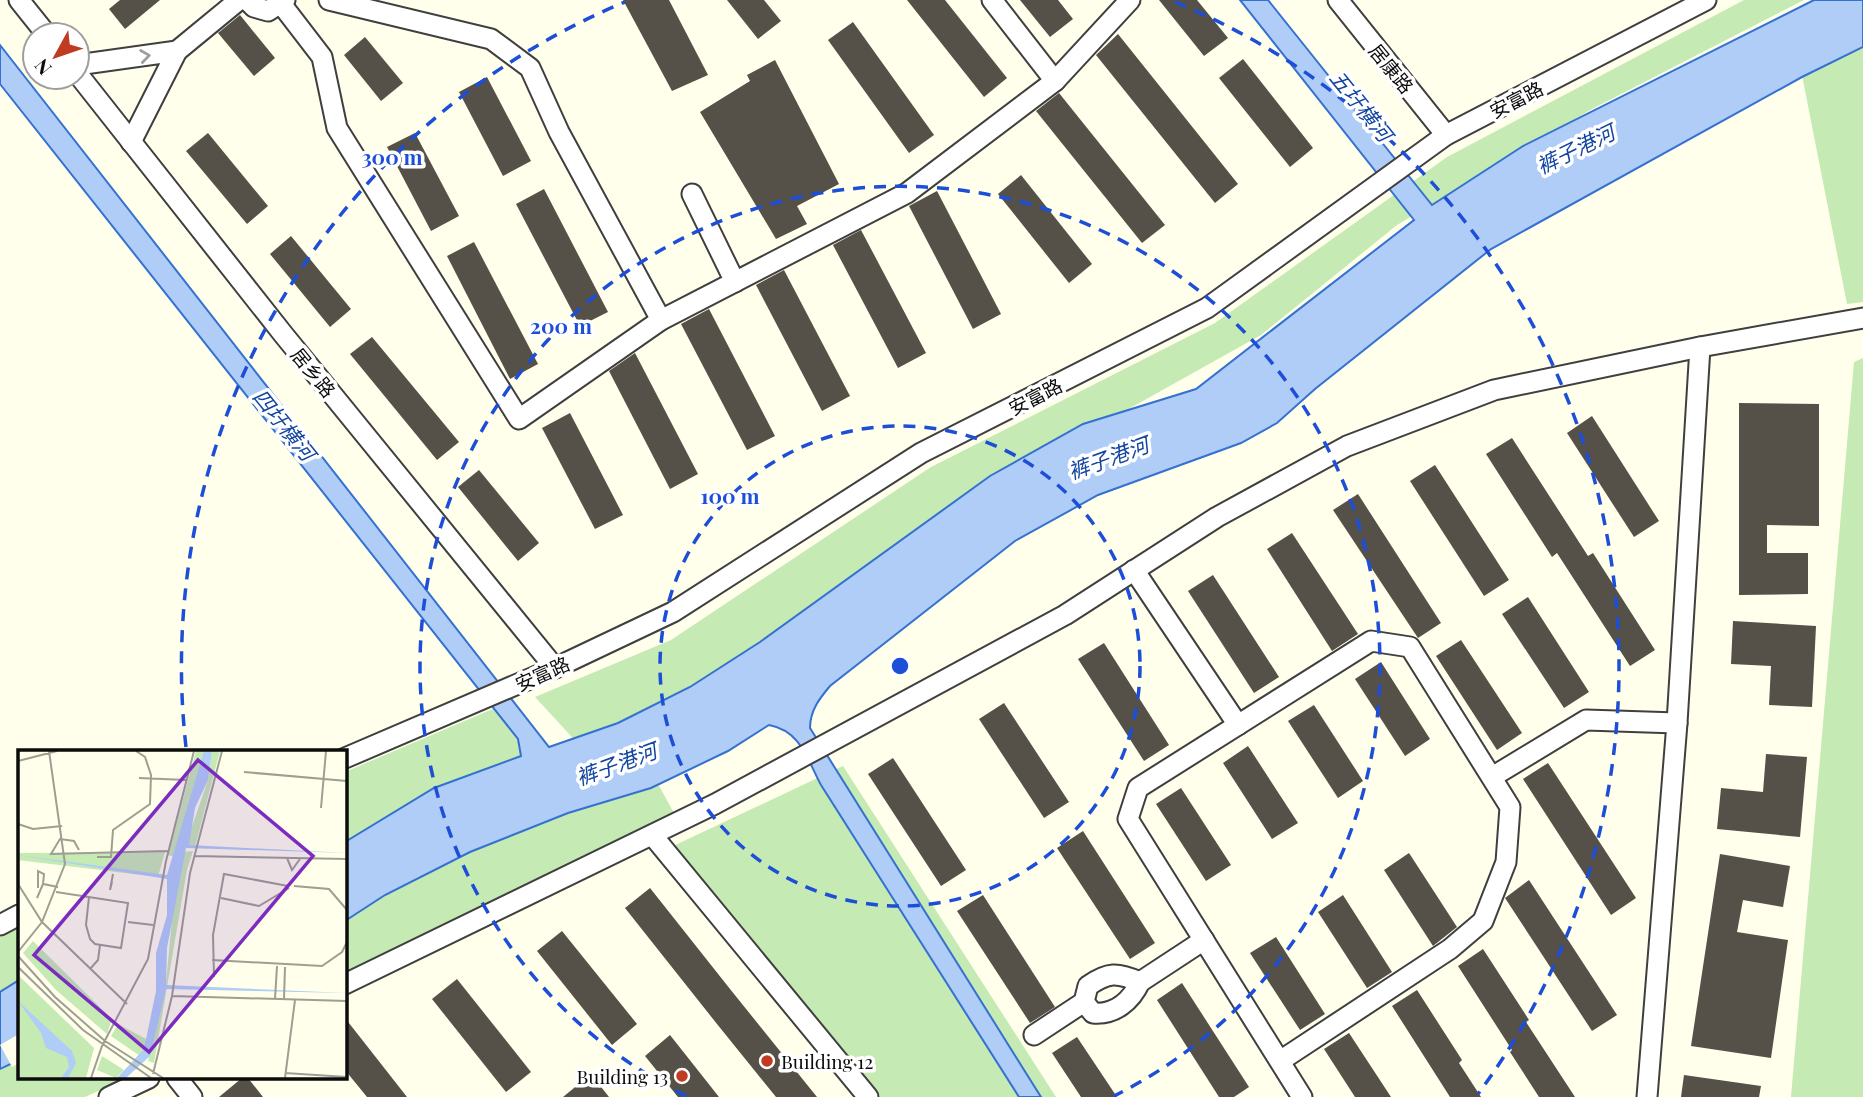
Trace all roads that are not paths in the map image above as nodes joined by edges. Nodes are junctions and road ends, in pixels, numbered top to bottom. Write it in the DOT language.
graph roads {
  1 [pos="19,0"];
  2 [pos="239,0"];
  3 [pos="247,0"];
  4 [pos="329,0"];
  5 [pos="992,0"];
  6 [pos="1130,0"];
  7 [pos="1338,0"];
  8 [pos="1706,0"];
  9 [pos="283,2"];
  10 [pos="36,21"];
  11 [pos="177,51"];
  12 [pos="91,63"];
  13 [pos="1055,81"];
  14 [pos="91,91"];
  15 [pos="1446,135"];
  16 [pos="131,142"];
  17 [pos="692,194"];
  18 [pos="735,282"];
  19 [pos="1863,318"];
  20 [pos="662,320"];
  21 [pos="1700,347"];
  22 [pos="1134,569"];
  23 [pos="555,668"];
  24 [pos="1676,723"];
  25 [pos="1238,725"];
  26 [pos="346,758"];
  27 [pos="1492,777"];
  28 [pos="653,836"];
  29 [pos="18,916"];
  30 [pos="0,925"];
  31 [pos="1203,940"];
  32 [pos="1140,982"];
  33 [pos="346,984"];
  34 [pos="1083,1002"];
  35 [pos="1034,1035"];
  36 [pos="1280,1061"];
  37 [pos="145,1080"];
  38 [pos="179,1080"];
  39 [pos="109,1097"];
  40 [pos="192,1097"];
  41 [pos="868,1097"];
  42 [pos="1302,1097"];
  43 [pos="1647,1097"];
  1 -- 10 [label="street"];
  2 -- 11 [label="street"];
  3 -- 9 [label="street"];
  4 -- 20 [label="street"];
  5 -- 13 [label="street"];
  6 -- 13 [label="street"];
  7 -- 15 [label="street, 居康路"];
  8 -- 15 [label="street, 安富路"];
  9 -- 20 [label="street"];
  12 -- 11 [label="street, one-way"];
  11 -- 16 [label="street"];
  13 -- 18 [label="street"];
  14 -- 16 [label="street, 居乡路"];
  15 -- 23 [label="street, 安富路"];
  16 -- 23 [label="street, 居乡路"];
  17 -- 18 [label="street"];
  18 -- 20 [label="street"];
  19 -- 21 [label="street"];
  21 -- 22 [label="street"];
  21 -- 24 [label="street"];
  22 -- 25 [label="street"];
  22 -- 28 [label="street"];
  23 -- 26 [label="street, 安富路"];
  24 -- 27 [label="street"];
  24 -- 43 [label="street"];
  25 -- 27 [label="street"];
  25 -- 31 [label="street"];
  27 -- 36 [label="street"];
  28 -- 33 [label="street"];
  28 -- 41 [label="street"];
  29 -- 30 [label="street"];
  31 -- 32 [label="street"];
  31 -- 36 [label="street"];
  32 -- 34 [label="street"];
  32 -- 34 [label="street"];
  34 -- 35 [label="street"];
  36 -- 42 [label="street"];
  37 -- 39 [label="street"];
  38 -- 40 [label="street"];
}
